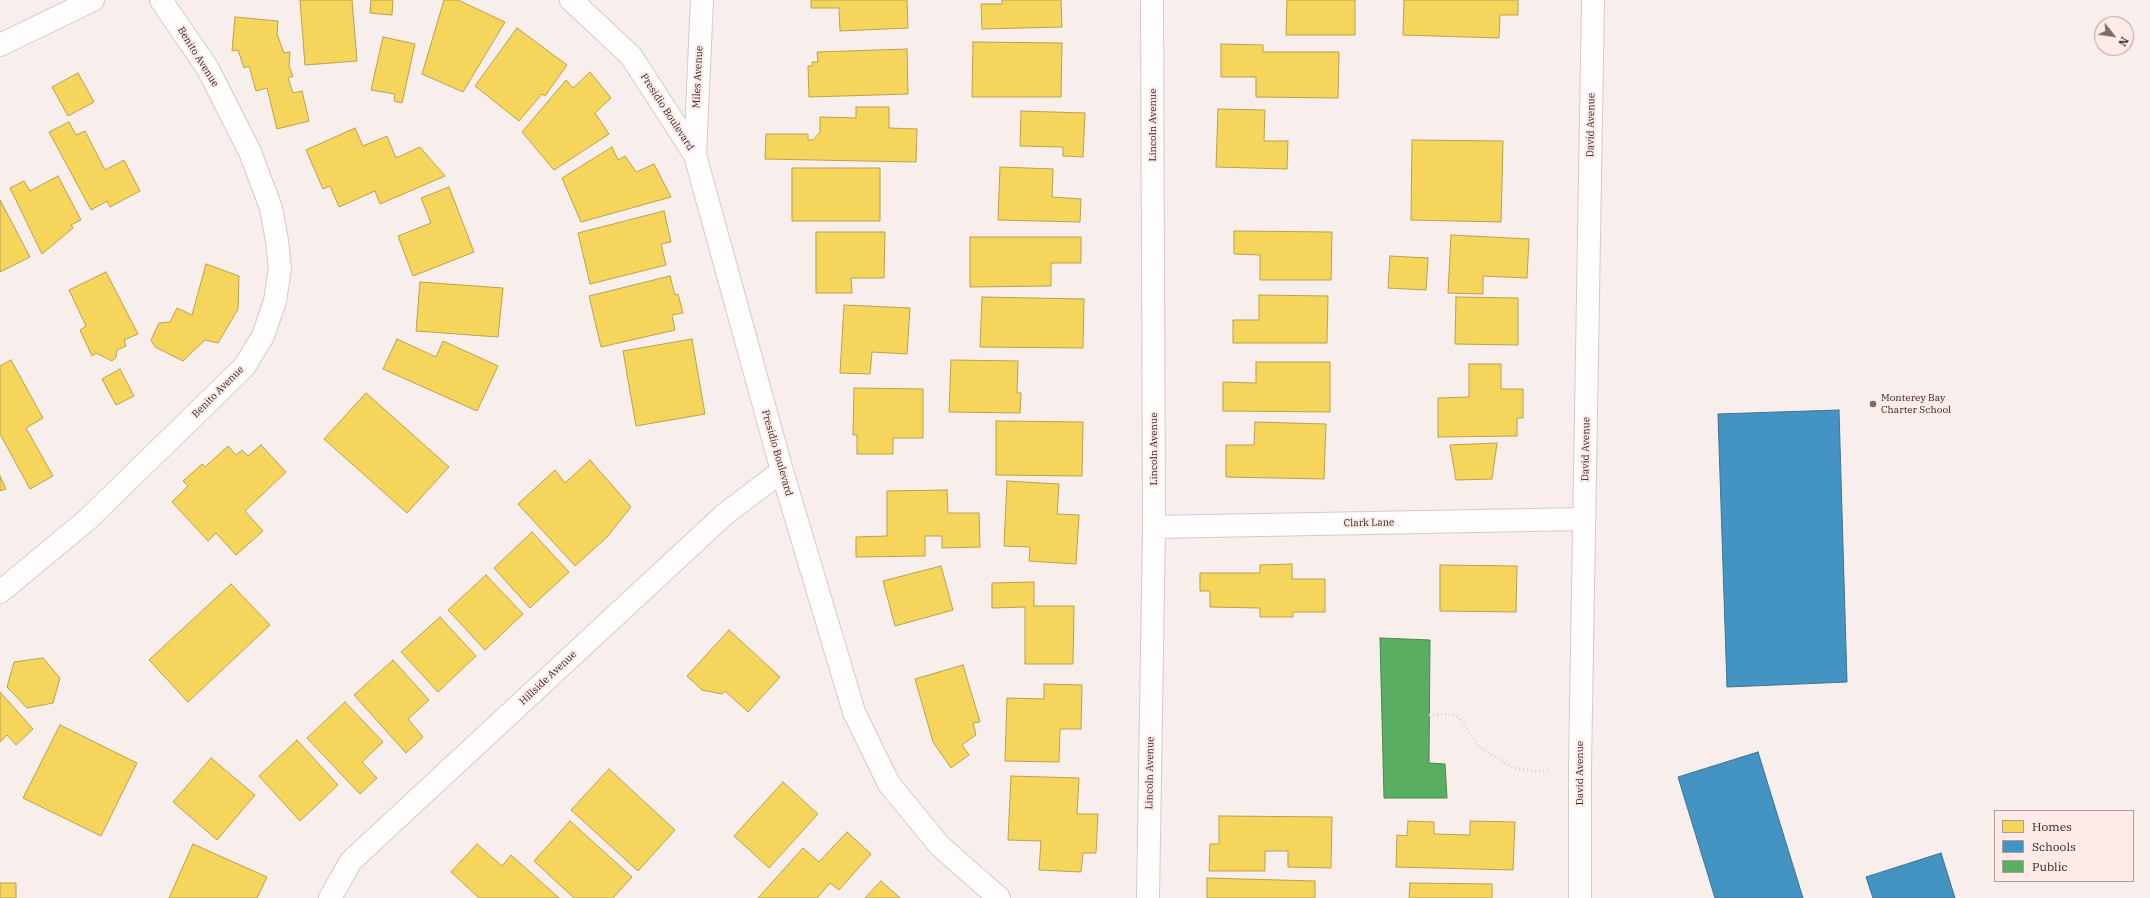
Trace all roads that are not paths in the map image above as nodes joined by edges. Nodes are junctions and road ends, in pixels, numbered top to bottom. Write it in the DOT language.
graph roads {
  1 [pos="93,0"];
  2 [pos="161,0"];
  3 [pos="571,0"];
  4 [pos="702,0"];
  5 [pos="1152,0"];
  6 [pos="1593,0"];
  7 [pos="0,45"];
  8 [pos="695,154"];
  9 [pos="782,471"];
  10 [pos="1584,519"];
  11 [pos="1154,527"];
  12 [pos="0,592"];
  13 [pos="330,898"];
  14 [pos="1000,898"];
  15 [pos="1148,898"];
  16 [pos="1580,898"];
  1 -- 7 [label="street"];
  2 -- 12 [label="street, Benito Avenue"];
  3 -- 8 [label="street, Presidio Boulevard"];
  4 -- 8 [label="street, Miles Avenue"];
  5 -- 11 [label="street, Lincoln Avenue"];
  6 -- 10 [label="street, David Avenue"];
  8 -- 9 [label="street, Presidio Boulevard"];
  9 -- 13 [label="street, Hillside Avenue"];
  9 -- 14 [label="street, Presidio Boulevard"];
  10 -- 11 [label="street, Clark Lane"];
  10 -- 16 [label="street, David Avenue"];
  11 -- 15 [label="street, Lincoln Avenue"];
}
